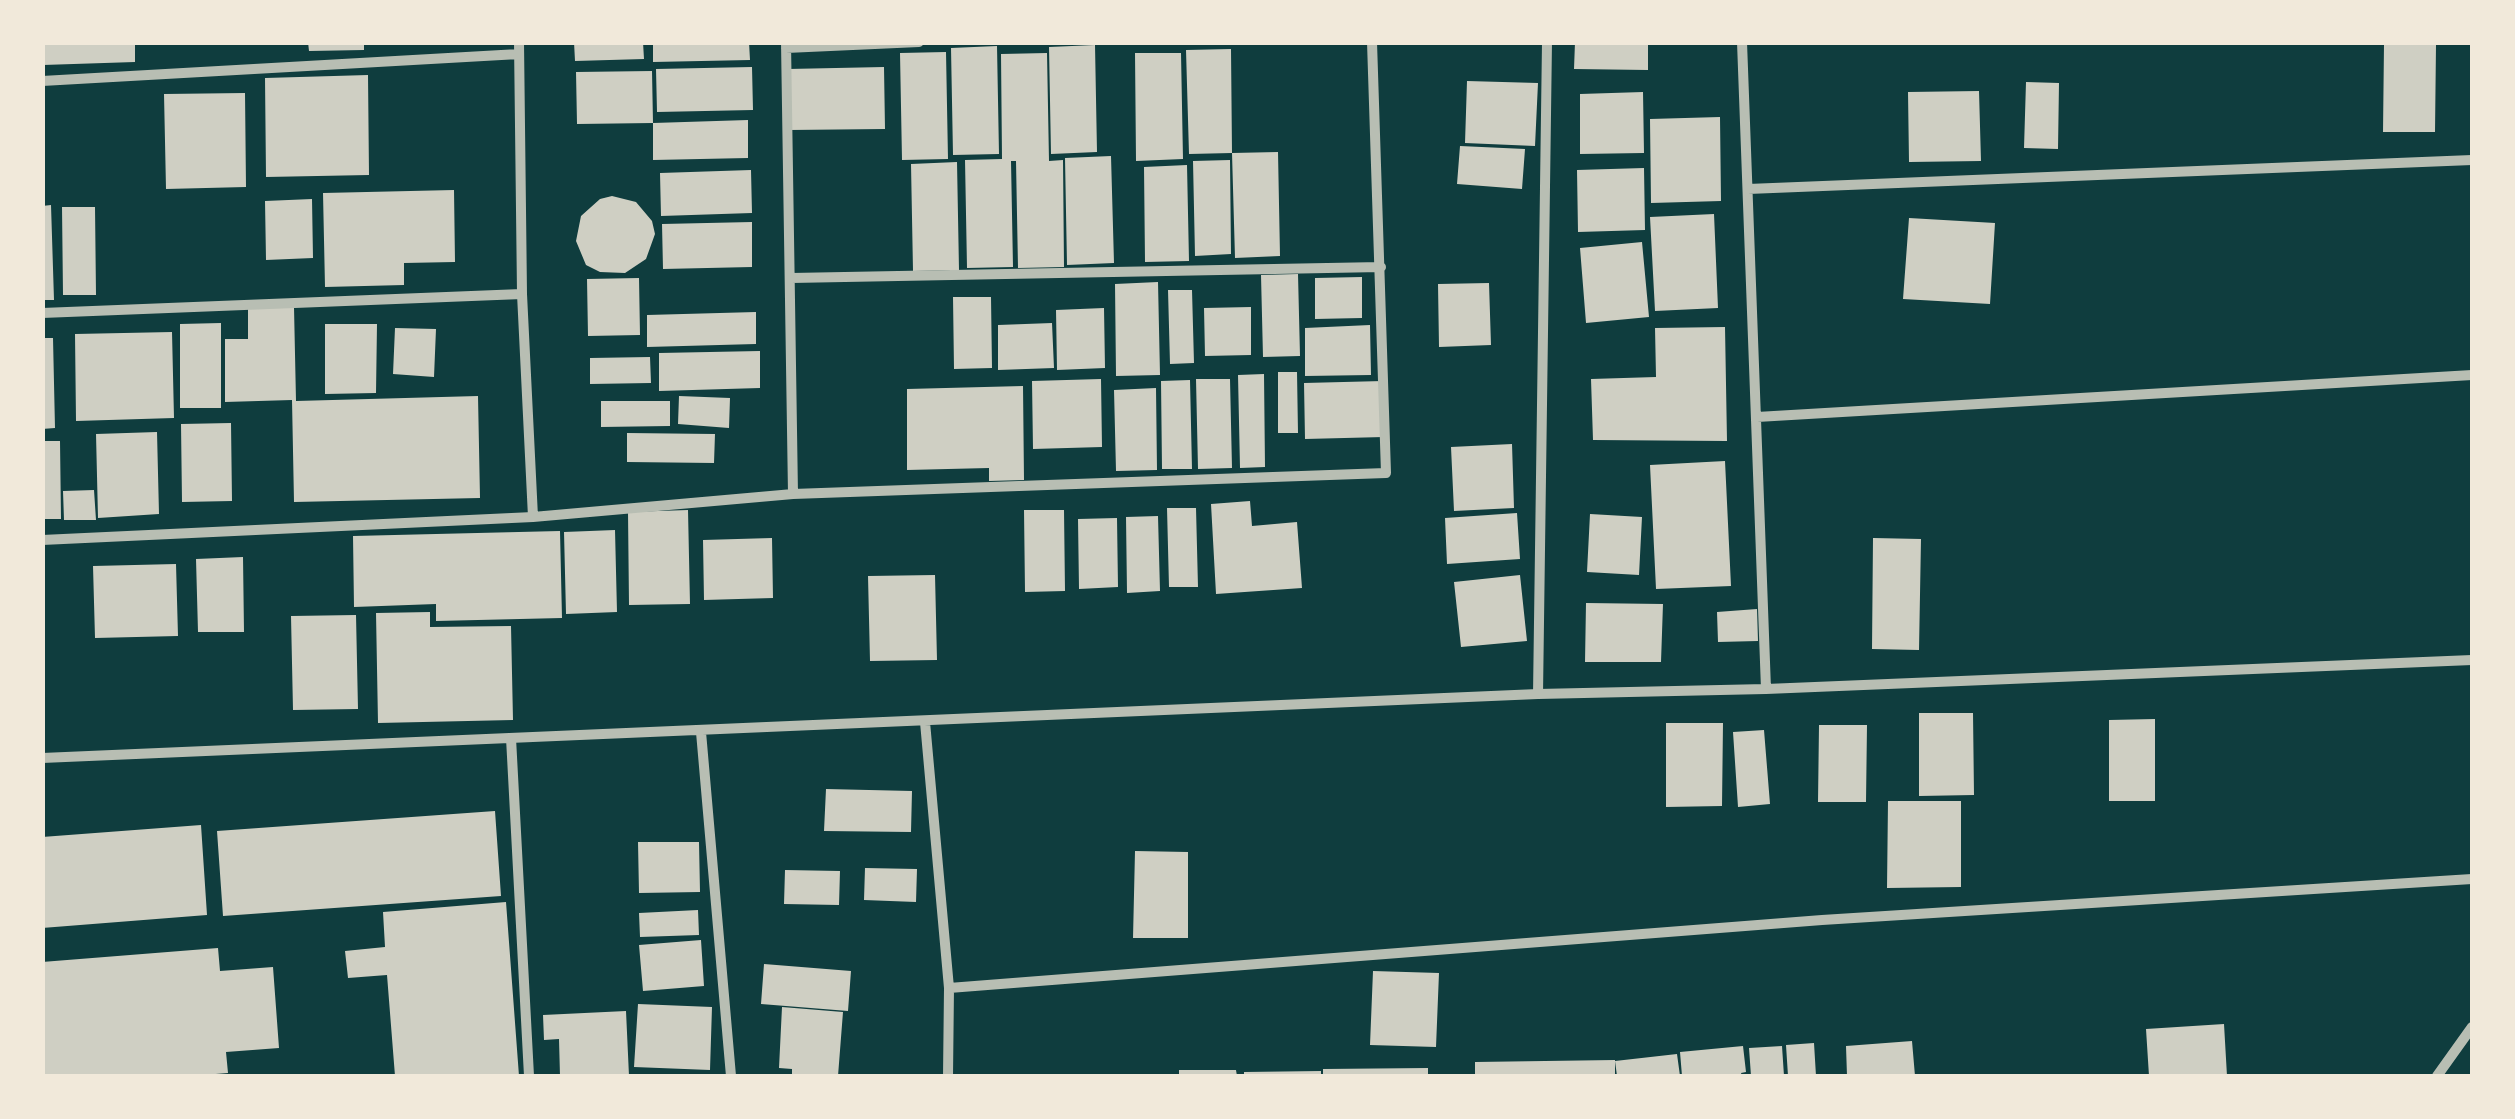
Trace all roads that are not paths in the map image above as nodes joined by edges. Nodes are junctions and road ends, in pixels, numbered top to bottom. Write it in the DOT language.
graph roads {
  1 [pos="920,42"];
  2 [pos="1372,42"];
  3 [pos="1546,42"];
  4 [pos="1742,42"];
  5 [pos="786,45"];
  6 [pos="519,48"];
  7 [pos="42,81"];
  8 [pos="2472,160"];
  9 [pos="1748,188"];
  10 [pos="1381,267"];
  11 [pos="791,278"];
  12 [pos="522,294"];
  13 [pos="42,313"];
  14 [pos="2472,375"];
  15 [pos="1757,417"];
  16 [pos="793,494"];
  17 [pos="533,517"];
  18 [pos="42,540"];
  19 [pos="2472,660"];
  20 [pos="1766,689"];
  21 [pos="1538,694"];
  22 [pos="925,722"];
  23 [pos="702,732"];
  24 [pos="511,738"];
  25 [pos="42,758"];
  26 [pos="2472,879"];
  27 [pos="949,988"];
  28 [pos="2472,1027"];
  29 [pos="529,1076"];
  30 [pos="731,1076"];
  31 [pos="948,1076"];
  32 [pos="2436,1076"];
  1 -- 5 [label="street"];
  2 -- 10 [label="street"];
  3 -- 21 [label="street"];
  4 -- 9 [label="street"];
  5 -- 11 [label="street"];
  6 -- 7 [label="street"];
  6 -- 12 [label="street"];
  8 -- 9 [label="street"];
  9 -- 15 [label="street"];
  10 -- 11 [label="street"];
  10 -- 16 [label="street"];
  11 -- 16 [label="street"];
  12 -- 13 [label="street"];
  12 -- 17 [label="street"];
  14 -- 15 [label="street"];
  15 -- 20 [label="street"];
  16 -- 17 [label="street"];
  17 -- 18 [label="street"];
  19 -- 20 [label="street"];
  20 -- 21 [label="street"];
  21 -- 22 [label="street"];
  22 -- 23 [label="street"];
  22 -- 27 [label="street"];
  23 -- 24 [label="street"];
  23 -- 30 [label="street"];
  24 -- 25 [label="street"];
  24 -- 29 [label="street"];
  26 -- 27 [label="street"];
  27 -- 31 [label="street"];
  28 -- 32 [label="street"];
}
